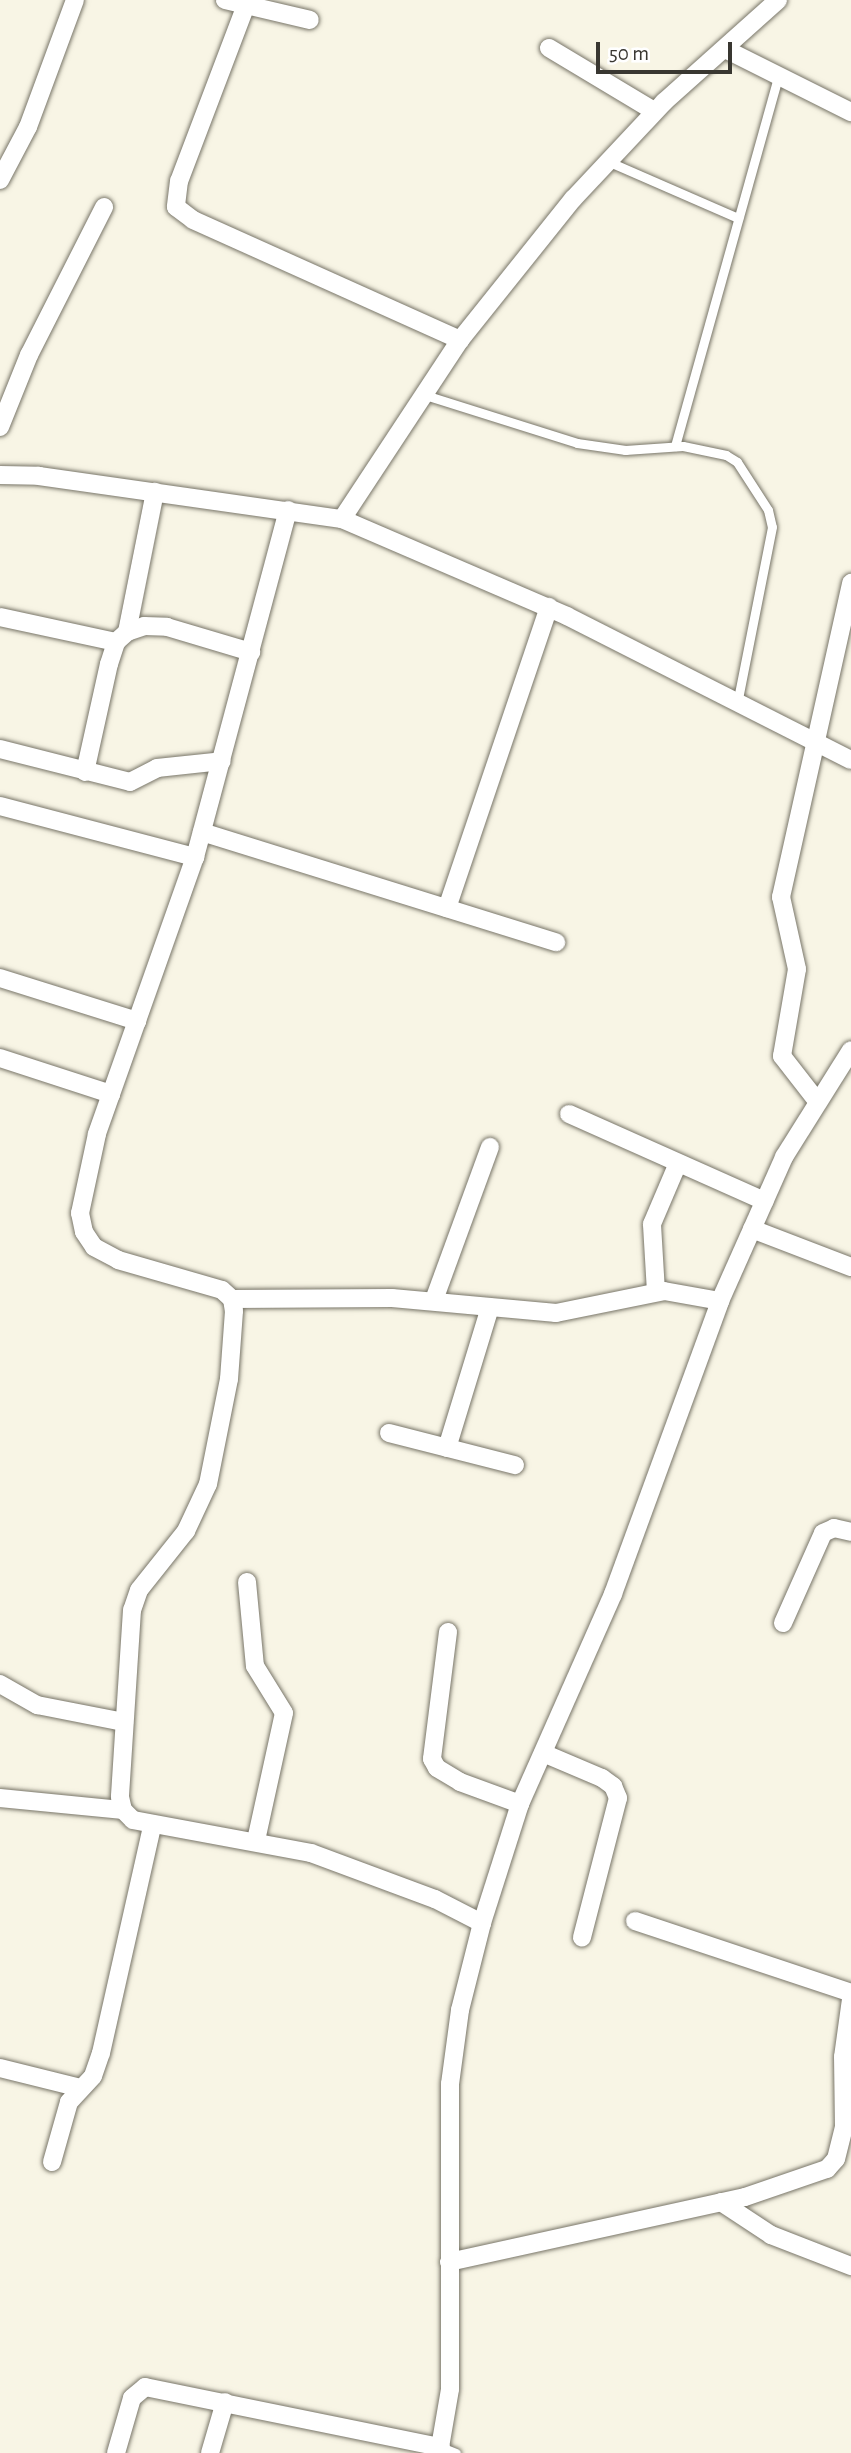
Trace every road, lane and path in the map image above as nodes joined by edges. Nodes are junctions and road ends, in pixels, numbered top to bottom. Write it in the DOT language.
graph roads {
  1 [pos="75,0"];
  2 [pos="225,0"];
  3 [pos="778,0"];
  4 [pos="246,5"];
  5 [pos="310,20"];
  6 [pos="549,48"];
  7 [pos="725,49"];
  8 [pos="778,78"];
  9 [pos="654,111"];
  10 [pos="851,111"];
  11 [pos="606,160"];
  12 [pos="0,180"];
  13 [pos="104,207"];
  14 [pos="738,218"];
  15 [pos="460,340"];
  16 [pos="425,395"];
  17 [pos="0,427"];
  18 [pos="675,446"];
  19 [pos="0,475"];
  20 [pos="155,492"];
  21 [pos="288,510"];
  22 [pos="342,519"];
  23 [pos="851,583"];
  24 [pos="549,607"];
  25 [pos="0,617"];
  26 [pos="121,637"];
  27 [pos="251,652"];
  28 [pos="737,704"];
  29 [pos="817,746"];
  30 [pos="0,749"];
  31 [pos="851,760"];
  32 [pos="222,761"];
  33 [pos="85,772"];
  34 [pos="0,806"];
  35 [pos="202,832"];
  36 [pos="195,857"];
  37 [pos="447,908"];
  38 [pos="556,943"];
  39 [pos="0,978"];
  40 [pos="137,1021"];
  41 [pos="851,1050"];
  42 [pos="0,1058"];
  43 [pos="111,1094"];
  44 [pos="817,1101"];
  45 [pos="569,1114"];
  46 [pos="490,1147"];
  47 [pos="678,1163"];
  48 [pos="764,1201"];
  49 [pos="752,1229"];
  50 [pos="851,1267"];
  51 [pos="656,1292"];
  52 [pos="232,1299"];
  53 [pos="435,1300"];
  54 [pos="720,1301"];
  55 [pos="490,1307"];
  56 [pos="389,1433"];
  57 [pos="447,1448"];
  58 [pos="515,1465"];
  59 [pos="851,1532"];
  60 [pos="247,1582"];
  61 [pos="783,1623"];
  62 [pos="449,1632"];
  63 [pos="0,1684"];
  64 [pos="124,1722"];
  65 [pos="543,1753"];
  66 [pos="0,1798"];
  67 [pos="520,1804"];
  68 [pos="123,1810"];
  69 [pos="152,1826"];
  70 [pos="256,1840"];
  71 [pos="635,1921"];
  72 [pos="482,1923"];
  73 [pos="582,1937"];
  74 [pos="851,1993"];
  75 [pos="851,1999"];
  76 [pos="0,2068"];
  77 [pos="81,2088"];
  78 [pos="848,2127"];
  79 [pos="52,2162"];
  80 [pos="721,2202"];
  81 [pos="449,2262"];
  82 [pos="851,2266"];
  83 [pos="225,2402"];
  84 [pos="445,2451"];
  85 [pos="116,2453"];
  86 [pos="210,2453"];
  1 -- 12 [label="street"];
  2 -- 4 [label="street"];
  3 -- 7 [label="street"];
  4 -- 5 [label="street"];
  4 -- 15 [label="street"];
  6 -- 9 [label="street"];
  7 -- 8 [label="street"];
  7 -- 9 [label="street"];
  8 -- 10 [label="street"];
  8 -- 14 [label="lane"];
  9 -- 11 [label="street"];
  11 -- 14 [label="lane"];
  11 -- 15 [label="street"];
  13 -- 17 [label="street"];
  14 -- 18 [label="lane"];
  15 -- 16 [label="street"];
  16 -- 18 [label="lane"];
  16 -- 22 [label="street"];
  18 -- 28 [label="lane"];
  19 -- 20 [label="street"];
  20 -- 21 [label="street"];
  20 -- 26 [label="street"];
  21 -- 22 [label="street"];
  21 -- 27 [label="street"];
  22 -- 24 [label="street"];
  23 -- 29 [label="street"];
  24 -- 28 [label="street"];
  24 -- 37 [label="street"];
  25 -- 26 [label="street"];
  26 -- 27 [label="street"];
  26 -- 33 [label="street"];
  27 -- 32 [label="street"];
  28 -- 29 [label="street"];
  29 -- 31 [label="street"];
  29 -- 44 [label="street"];
  30 -- 33 [label="street"];
  32 -- 33 [label="street"];
  32 -- 35 [label="street"];
  34 -- 36 [label="street"];
  35 -- 36 [label="street"];
  35 -- 37 [label="street"];
  36 -- 40 [label="street"];
  37 -- 38 [label="street"];
  39 -- 40 [label="street"];
  40 -- 43 [label="street"];
  41 -- 44 [label="street"];
  42 -- 43 [label="street"];
  43 -- 52 [label="street"];
  44 -- 48 [label="street"];
  45 -- 47 [label="street"];
  46 -- 53 [label="street"];
  47 -- 48 [label="street"];
  47 -- 51 [label="street"];
  48 -- 49 [label="street"];
  49 -- 50 [label="street"];
  49 -- 54 [label="street"];
  51 -- 54 [label="street"];
  51 -- 55 [label="street"];
  52 -- 53 [label="street"];
  52 -- 64 [label="street"];
  53 -- 55 [label="street"];
  54 -- 65 [label="street"];
  55 -- 57 [label="street"];
  56 -- 57 [label="street"];
  57 -- 58 [label="street"];
  59 -- 61 [label="street"];
  60 -- 70 [label="street"];
  62 -- 67 [label="street"];
  63 -- 64 [label="street"];
  64 -- 68 [label="street"];
  65 -- 67 [label="street"];
  65 -- 73 [label="street"];
  66 -- 68 [label="street"];
  67 -- 72 [label="street"];
  68 -- 69 [label="street"];
  69 -- 70 [label="street"];
  69 -- 77 [label="street"];
  70 -- 72 [label="street"];
  71 -- 74 [label="street"];
  72 -- 81 [label="street"];
  75 -- 78 [label="street"];
  76 -- 77 [label="street"];
  77 -- 79 [label="street"];
  78 -- 80 [label="street"];
  80 -- 81 [label="street"];
  80 -- 82 [label="street"];
  81 -- 84 [label="street"];
  83 -- 84 [label="street"];
  83 -- 85 [label="street"];
  83 -- 86 [label="street"];
}
